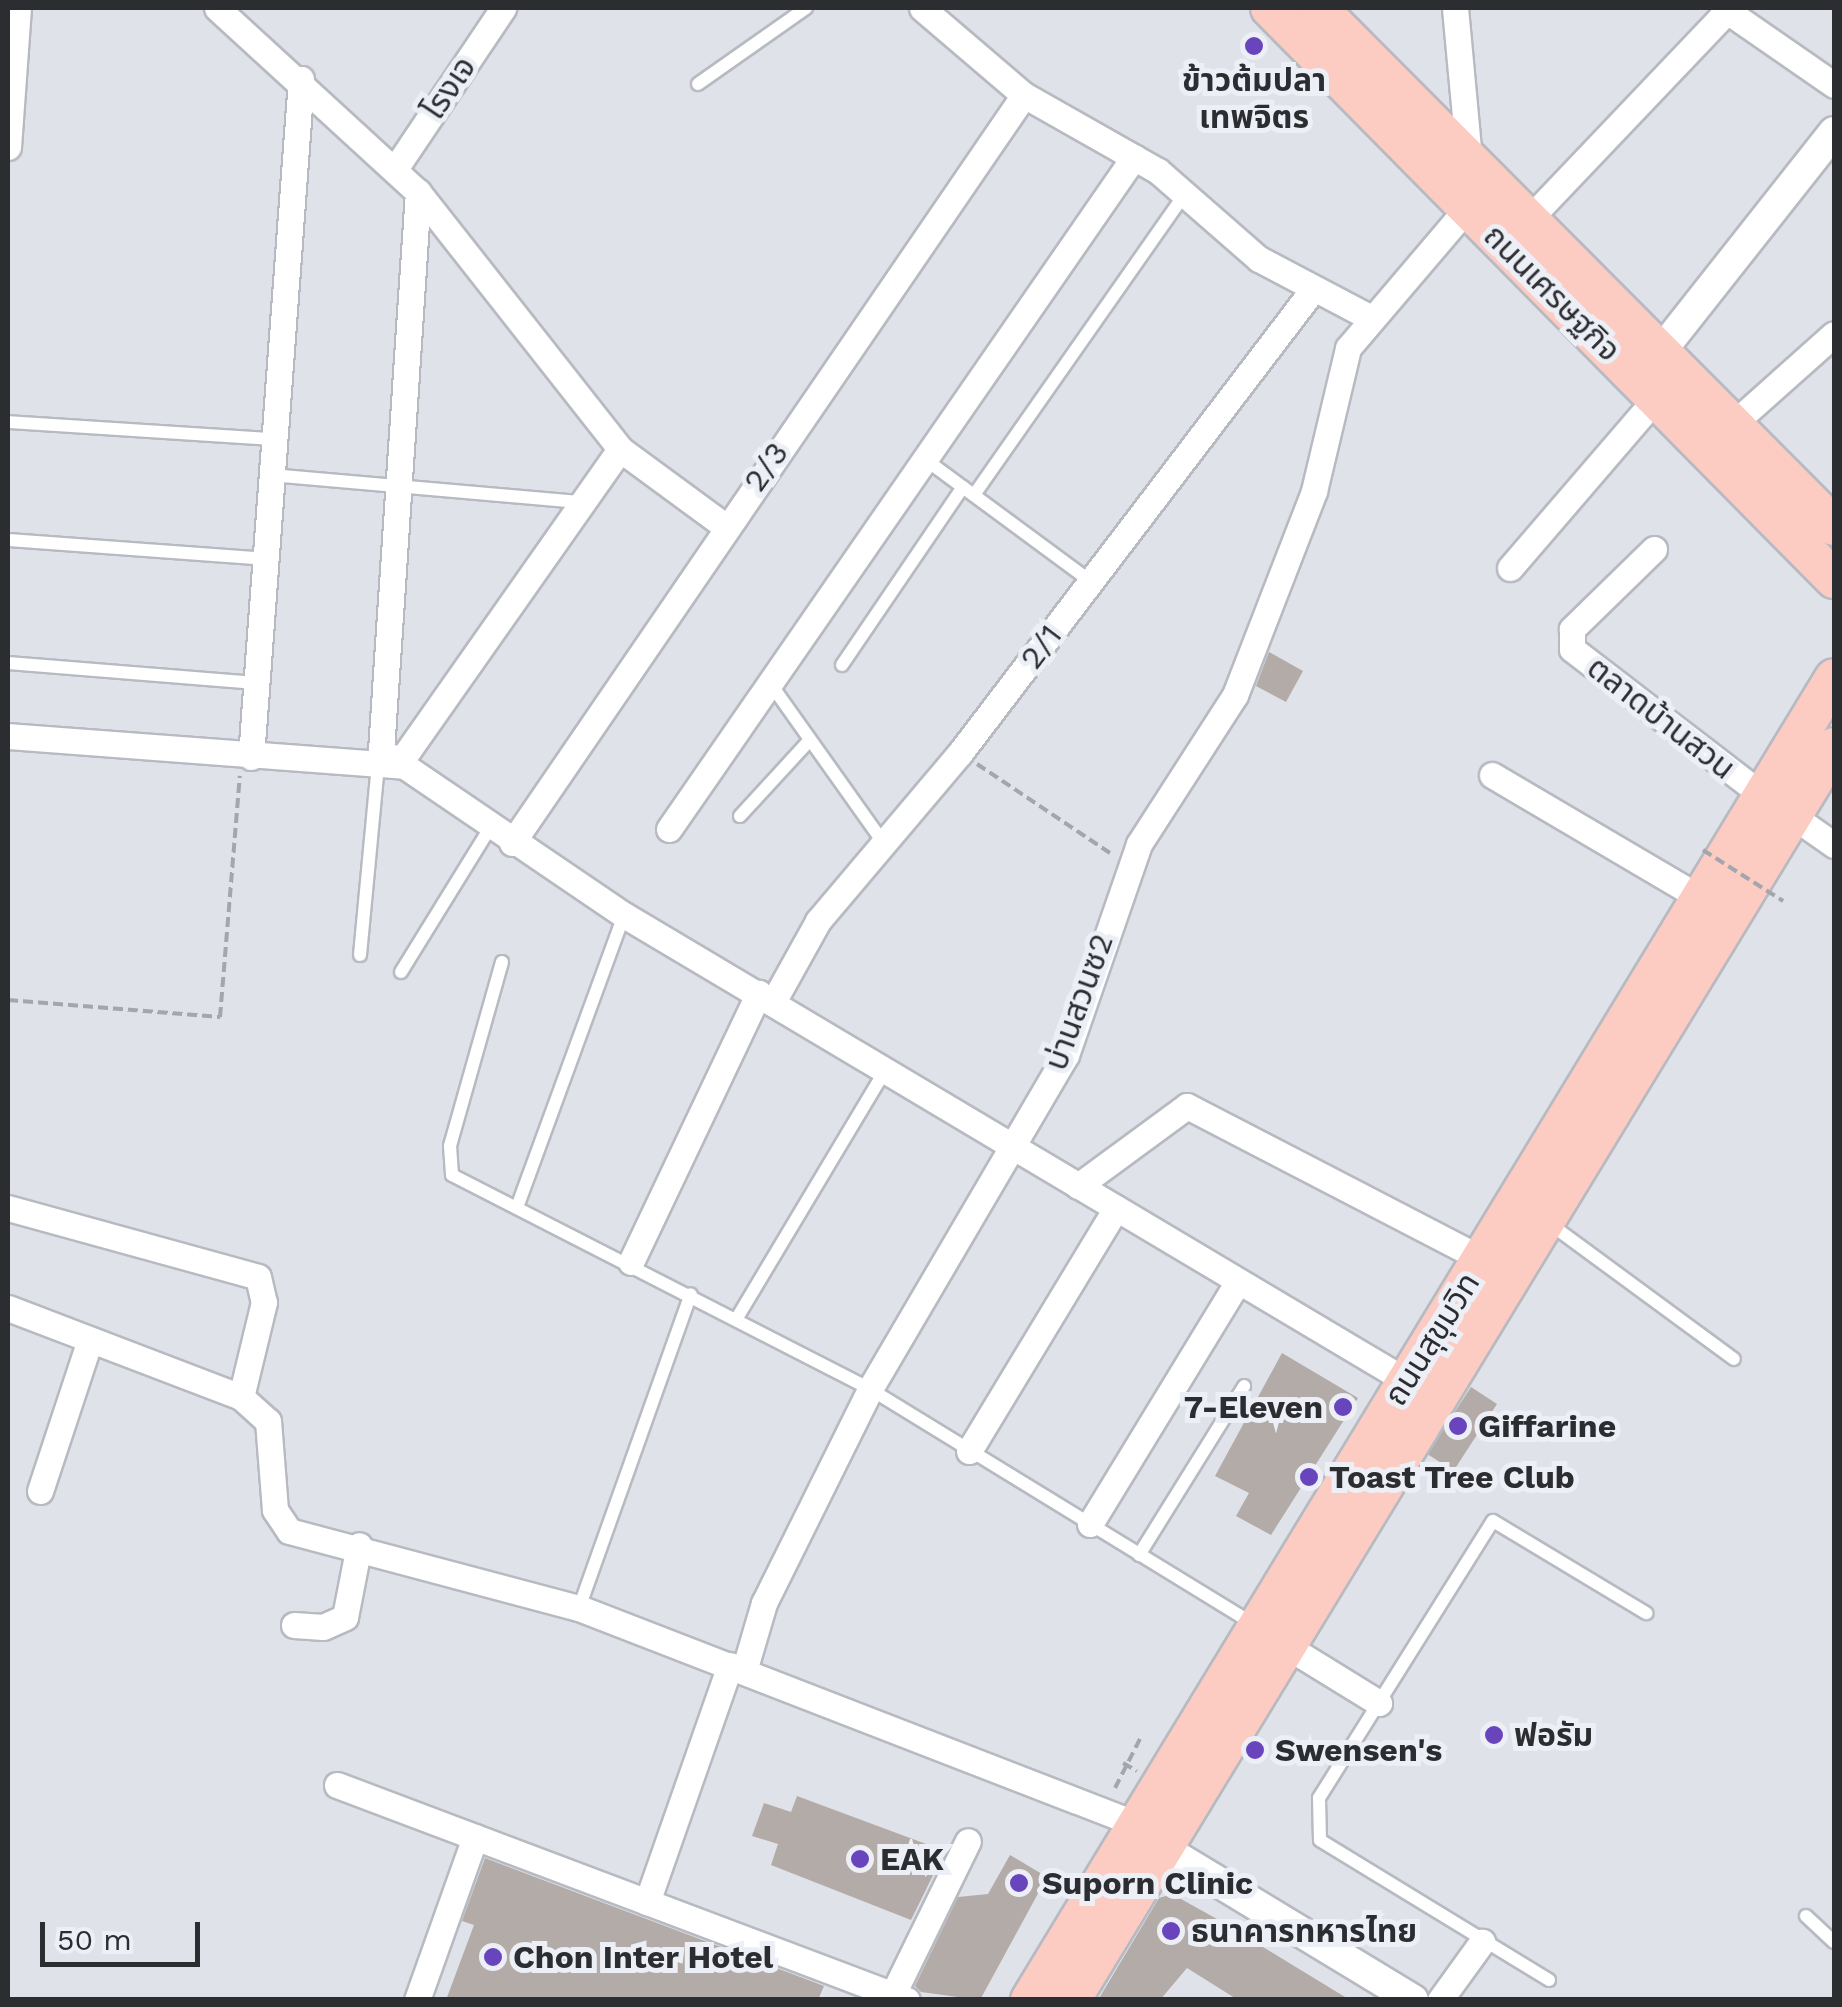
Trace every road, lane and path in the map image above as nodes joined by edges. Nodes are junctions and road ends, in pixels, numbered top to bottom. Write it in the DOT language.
graph roads {
  1 [pos="18,8"];
  2 [pos="217,8"];
  3 [pos="504,8"];
  4 [pos="806,8"];
  5 [pos="922,8"];
  6 [pos="1270,8"];
  7 [pos="1318,8"];
  8 [pos="1454,8"];
  9 [pos="1726,9"];
  10 [pos="301,79"];
  11 [pos="698,84"];
  12 [pos="1834,85"];
  13 [pos="1024,94"];
  14 [pos="1834,132"];
  15 [pos="8,147"];
  16 [pos="1134,157"];
  17 [pos="1468,158"];
  18 [pos="394,169"];
  19 [pos="418,192"];
  20 [pos="1185,194"];
  21 [pos="1468,208"];
  22 [pos="1529,219"];
  23 [pos="1312,292"];
  24 [pos="1369,317"];
  25 [pos="1834,334"];
  26 [pos="1661,351"];
  27 [pos="1656,398"];
  28 [pos="8,422"];
  29 [pos="1732,424"];
  30 [pos="274,440"];
  31 [pos="620,450"];
  32 [pos="926,460"];
  33 [pos="271,475"];
  34 [pos="395,484"];
  35 [pos="969,491"];
  36 [pos="583,502"];
  37 [pos="725,526"];
  38 [pos="1834,526"];
  39 [pos="8,540"];
  40 [pos="1654,549"];
  41 [pos="265,559"];
  42 [pos="1510,568"];
  43 [pos="1834,579"];
  44 [pos="1090,581"];
  45 [pos="8,662"];
  46 [pos="842,665"];
  47 [pos="1834,678"];
  48 [pos="770,682"];
  49 [pos="256,684"];
  50 [pos="8,736"];
  51 [pos="810,740"];
  52 [pos="1834,747"];
  53 [pos="960,754"];
  54 [pos="246,757"];
  55 [pos="388,764"];
  56 [pos="1492,775"];
  57 [pos="1762,795"];
  58 [pos="740,816"];
  59 [pos="1794,817"];
  60 [pos="490,828"];
  61 [pos="669,829"];
  62 [pos="882,839"];
  63 [pos="512,843"];
  64 [pos="1834,845"];
  65 [pos="1703,850"];
  66 [pos="1130,866"];
  67 [pos="1699,897"];
  68 [pos="1783,901"];
  69 [pos="624,915"];
  70 [pos="360,955"];
  71 [pos="502,962"];
  72 [pos="400,972"];
  73 [pos="766,997"];
  74 [pos="8,1000"];
  75 [pos="886,1069"];
  76 [pos="1014,1145"];
  77 [pos="1078,1186"];
  78 [pos="519,1202"];
  79 [pos="8,1208"];
  80 [pos="1116,1208"];
  81 [pos="1550,1223"];
  82 [pos="1482,1260"];
  83 [pos="631,1262"];
  84 [pos="1238,1282"];
  85 [pos="691,1294"];
  86 [pos="8,1308"];
  87 [pos="737,1318"];
  88 [pos="90,1340"];
  89 [pos="1734,1358"];
  90 [pos="1404,1380"];
  91 [pos="1244,1386"];
  92 [pos="870,1389"];
  93 [pos="242,1397"];
  94 [pos="970,1451"];
  95 [pos="40,1491"];
  96 [pos="1090,1524"];
  97 [pos="359,1546"];
  98 [pos="1139,1554"];
  99 [pos="579,1608"];
  100 [pos="1646,1613"];
  101 [pos="294,1625"];
  102 [pos="1256,1625"];
  103 [pos="1288,1647"];
  104 [pos="737,1668"];
  105 [pos="1379,1703"];
  106 [pos="1142,1736"];
  107 [pos="337,1785"];
  108 [pos="1115,1788"];
  109 [pos="475,1837"];
  110 [pos="1152,1837"];
  111 [pos="968,1841"];
  112 [pos="646,1902"];
  113 [pos="1806,1916"];
  114 [pos="1482,1942"];
  115 [pos="1834,1942"];
  116 [pos="1549,1980"];
  117 [pos="850,1990"];
  118 [pos="900,1997"];
  119 [pos="417,2000"];
  120 [pos="1030,2000"];
  121 [pos="1071,2000"];
  122 [pos="1413,2000"];
  123 [pos="1440,2000"];
  1 -- 15 [label="street"];
  2 -- 10 [label="street"];
  3 -- 18 [label="street, โรงเจ"];
  4 -- 11 [label="lane"];
  5 -- 13 [label="street"];
  6 -- 21 [label="main road, ถนนเศรษฐกิจ"];
  7 -- 17 [label="main road, ถนนเศรษฐกิจ"];
  8 -- 17 [label="street"];
  9 -- 12 [label="street"];
  9 -- 22 [label="street"];
  10 -- 18 [label="street"];
  10 -- 30 [label="street"];
  13 -- 16 [label="street"];
  13 -- 37 [label="street, 2/3"];
  14 -- 26 [label="street"];
  16 -- 20 [label="street"];
  16 -- 32 [label="street"];
  17 -- 22 [label="main road, ถนนเศรษฐกิจ"];
  18 -- 19 [label="street"];
  19 -- 31 [label="street"];
  19 -- 34 [label="street"];
  20 -- 23 [label="street"];
  20 -- 35 [label="lane"];
  21 -- 24 [label="street, บ่านสวนซ2"];
  21 -- 27 [label="main road, ถนนเศรษฐกิจ"];
  22 -- 26 [label="main road, ถนนเศรษฐกิจ"];
  23 -- 24 [label="street"];
  23 -- 44 [label="street, 2/1"];
  24 -- 66 [label="street, บ่านสวนซ2"];
  25 -- 29 [label="street"];
  26 -- 29 [label="main road, ถนนเศรษฐกิจ"];
  27 -- 42 [label="street"];
  27 -- 43 [label="main road, ถนนเศรษฐกิจ"];
  28 -- 30 [label="lane"];
  29 -- 38 [label="main road, ถนนเศรษฐกิจ"];
  30 -- 33 [label="street"];
  31 -- 36 [label="street"];
  31 -- 37 [label="street"];
  32 -- 35 [label="lane"];
  32 -- 48 [label="street"];
  33 -- 34 [label="lane"];
  33 -- 41 [label="street"];
  34 -- 36 [label="lane"];
  34 -- 55 [label="street"];
  35 -- 44 [label="lane"];
  35 -- 46 [label="lane"];
  36 -- 55 [label="street"];
  37 -- 63 [label="street, 2/3"];
  39 -- 41 [label="lane"];
  40 -- 57 [label="street, ตลาดบ้านสวน"];
  41 -- 49 [label="street"];
  44 -- 53 [label="street, 2/1"];
  45 -- 49 [label="lane"];
  47 -- 57 [label="main road, ถนนสุขุมวิท"];
  48 -- 51 [label="lane"];
  48 -- 61 [label="street"];
  49 -- 54 [label="street"];
  50 -- 54 [label="street"];
  51 -- 58 [label="lane"];
  51 -- 62 [label="lane"];
  52 -- 59 [label="main road, ถนนสุขุมวิท"];
  53 -- 62 [label="street, 2/1"];
  53 -- 66 [label="path"];
  54 -- 55 [label="street"];
  54 -- 74 [label="path"];
  55 -- 60 [label="street"];
  55 -- 70 [label="lane"];
  56 -- 67 [label="street"];
  57 -- 67 [label="main road, ถนนสุขุมวิท"];
  59 -- 64 [label="street"];
  59 -- 81 [label="main road, ถนนสุขุมวิท"];
  60 -- 63 [label="street"];
  60 -- 72 [label="lane"];
  62 -- 73 [label="street, 2/1"];
  63 -- 69 [label="street"];
  65 -- 68 [label="path, bridge"];
  66 -- 76 [label="street, บ่านสวนซ2"];
  67 -- 82 [label="main road, ถนนสุขุมวิท"];
  69 -- 73 [label="street"];
  69 -- 78 [label="lane"];
  71 -- 78 [label="lane"];
  73 -- 75 [label="street"];
  73 -- 83 [label="street, 2/1"];
  75 -- 76 [label="street"];
  75 -- 87 [label="lane"];
  76 -- 77 [label="street"];
  76 -- 92 [label="street, บ่านสวนซ2"];
  77 -- 80 [label="street"];
  77 -- 82 [label="street"];
  78 -- 83 [label="lane"];
  79 -- 93 [label="street"];
  80 -- 84 [label="street"];
  80 -- 94 [label="street"];
  81 -- 89 [label="lane"];
  81 -- 103 [label="main road, ถนนสุขุมวิท"];
  82 -- 90 [label="main road, ถนนสุขุมวิท"];
  83 -- 85 [label="lane"];
  84 -- 90 [label="street"];
  84 -- 96 [label="street"];
  85 -- 87 [label="lane"];
  85 -- 99 [label="lane"];
  86 -- 88 [label="street"];
  87 -- 92 [label="lane"];
  88 -- 93 [label="street"];
  88 -- 95 [label="street"];
  90 -- 102 [label="main road, ถนนสุขุมวิท"];
  91 -- 98 [label="lane"];
  92 -- 94 [label="lane"];
  92 -- 104 [label="street, บ่านสวนซ2"];
  93 -- 97 [label="street"];
  94 -- 96 [label="lane"];
  96 -- 98 [label="lane"];
  97 -- 99 [label="street"];
  97 -- 101 [label="street"];
  98 -- 102 [label="lane"];
  99 -- 104 [label="street"];
  100 -- 105 [label="lane"];
  102 -- 110 [label="main road, ถนนสุขุมวิท"];
  103 -- 105 [label="street"];
  103 -- 110 [label="main road, ถนนสุขุมวิท"];
  104 -- 110 [label="street"];
  104 -- 112 [label="street, บ่านสวนซ2"];
  105 -- 114 [label="lane"];
  106 -- 108 [label="path"];
  107 -- 109 [label="street"];
  109 -- 112 [label="street"];
  109 -- 119 [label="street"];
  110 -- 120 [label="main road, ถนนสุขุมวิท"];
  110 -- 121 [label="main road, ถนนสุขุมวิท"];
  110 -- 122 [label="street"];
  111 -- 118 [label="street"];
  112 -- 117 [label="street"];
  113 -- 115 [label="lane"];
  114 -- 116 [label="lane"];
  114 -- 123 [label="street"];
  117 -- 118 [label="street"];
}
